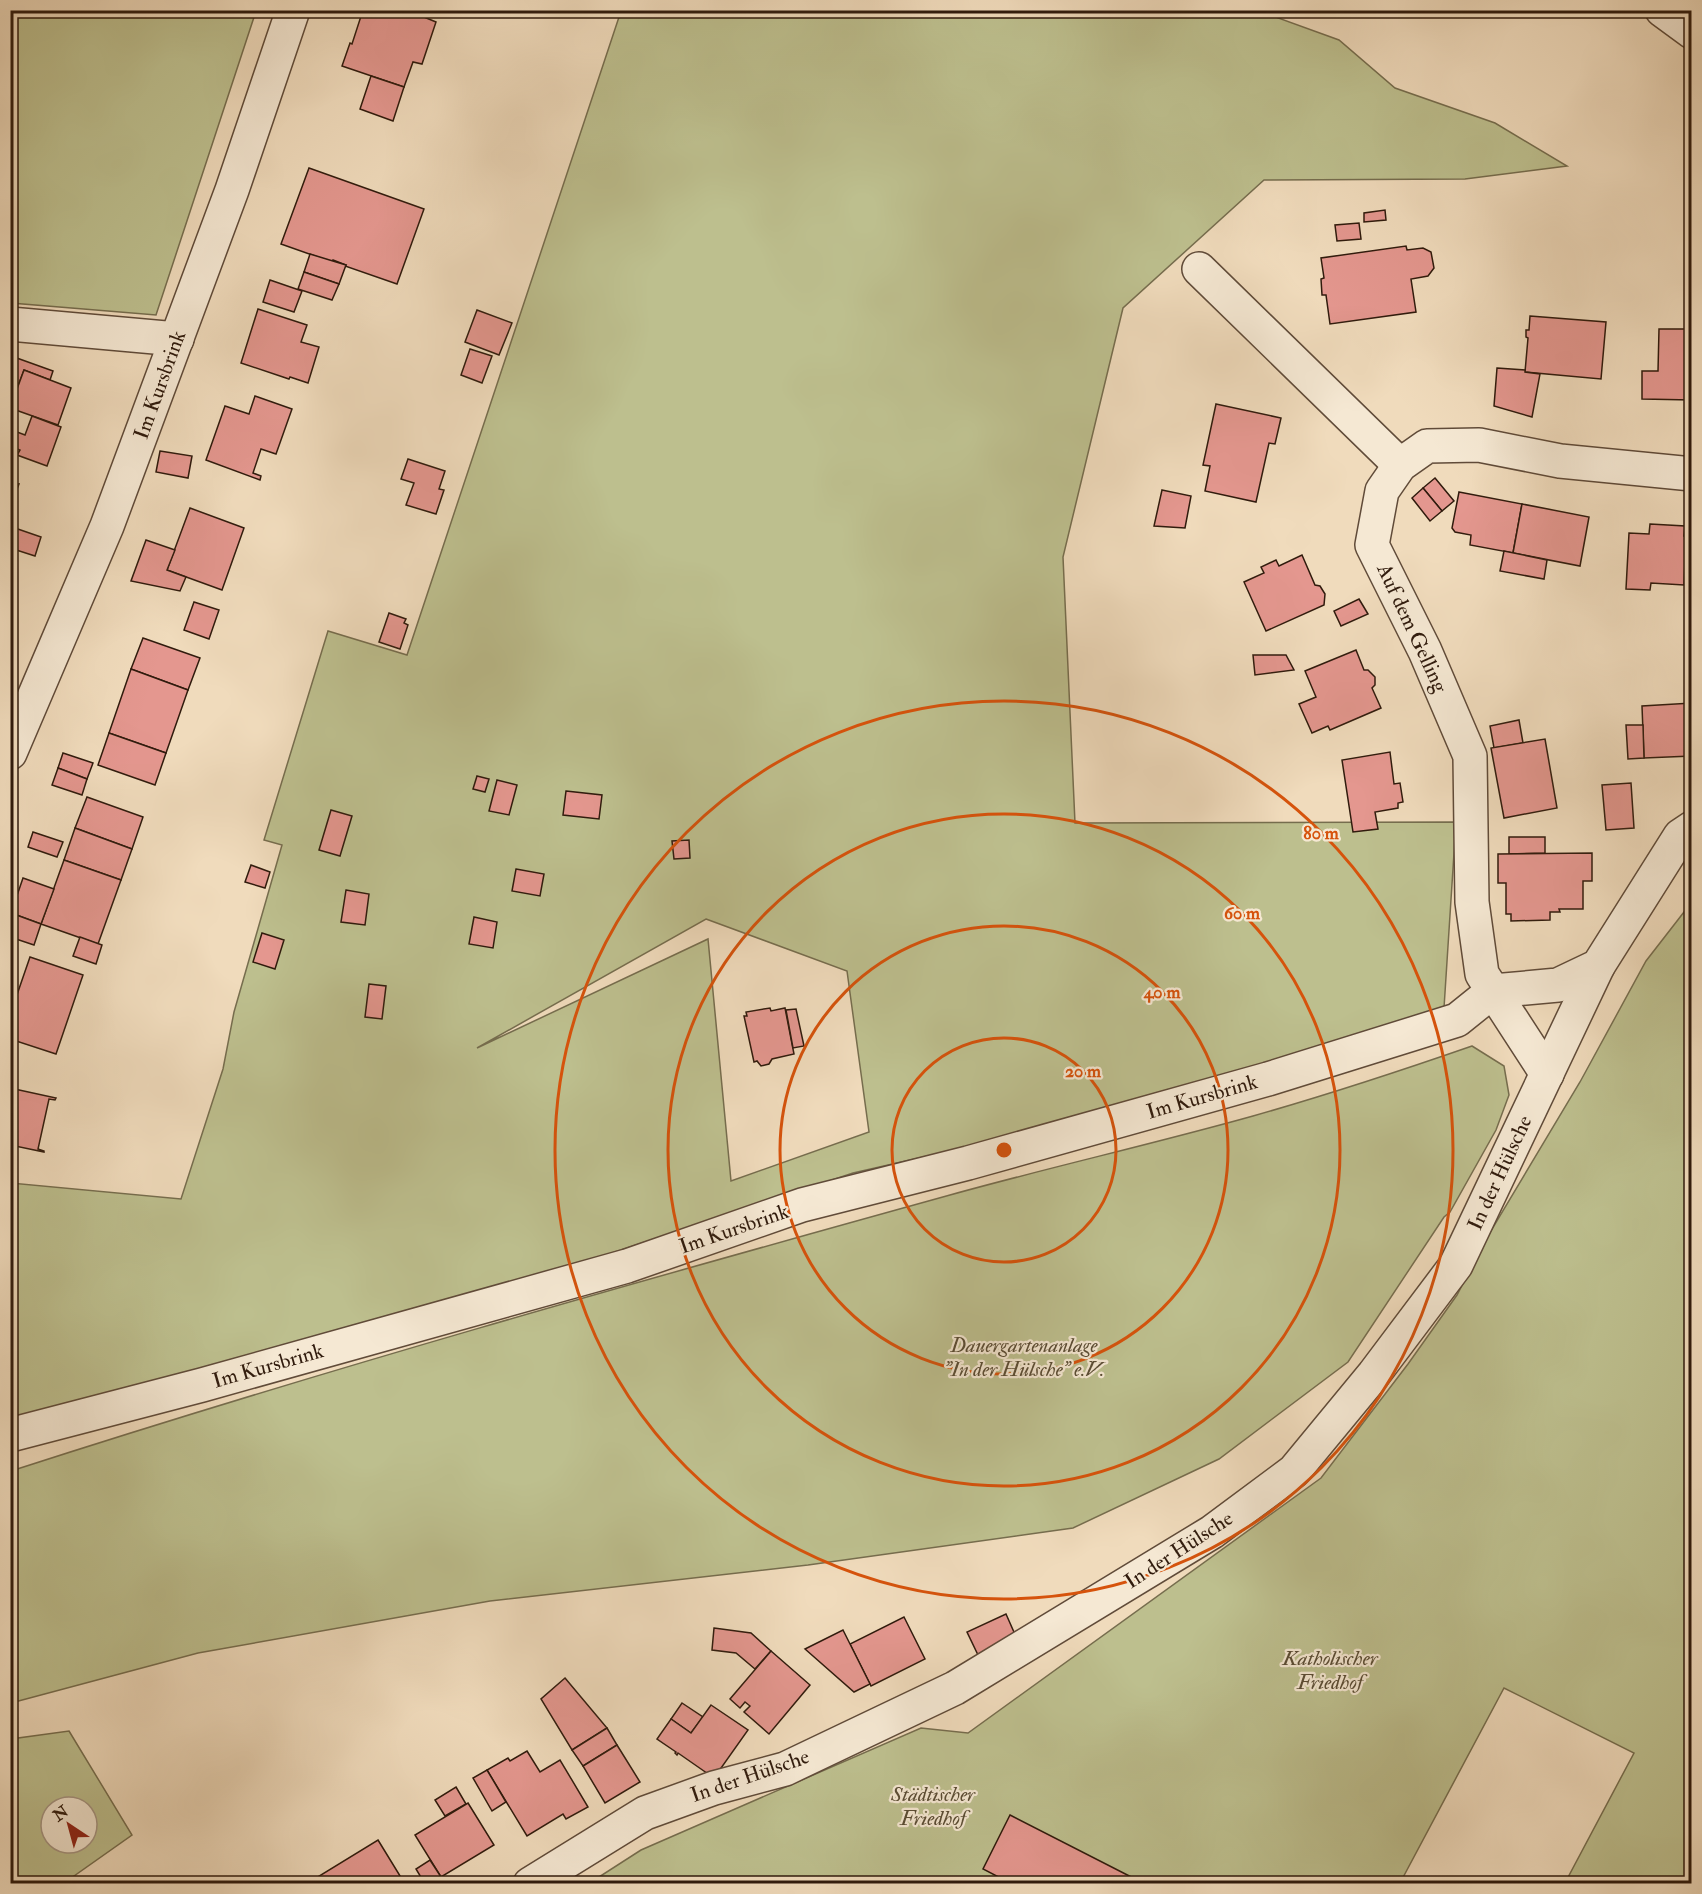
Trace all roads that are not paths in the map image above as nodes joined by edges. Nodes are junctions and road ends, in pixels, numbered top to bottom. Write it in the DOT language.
graph roads {
  1 [pos="1662,10"];
  2 [pos="290,11"];
  3 [pos="1692,33"];
  4 [pos="1199,269"];
  5 [pos="10,324"];
  6 [pos="177,339"];
  7 [pos="1400,465"];
  8 [pos="1692,474"];
  9 [pos="10,753"];
  10 [pos="1692,828"];
  11 [pos="1598,966"];
  12 [pos="1493,991"];
  13 [pos="1547,1074"];
  14 [pos="10,1434"];
  15 [pos="530,1884"];
  1 -- 3 [label="street"];
  2 -- 6 [label="street, Im Kursbrink"];
  4 -- 7 [label="street"];
  5 -- 6 [label="street"];
  6 -- 9 [label="street, Im Kursbrink"];
  7 -- 8 [label="street, Auf dem Gelling"];
  7 -- 12 [label="street, Auf dem Gelling"];
  10 -- 11 [label="street, In der Hülsche"];
  11 -- 12 [label="street"];
  11 -- 13 [label="street, In der Hülsche"];
  12 -- 13 [label="street, Auf dem Gelling"];
  12 -- 14 [label="street, Im Kursbrink"];
  13 -- 15 [label="street, In der Hülsche"];
}
